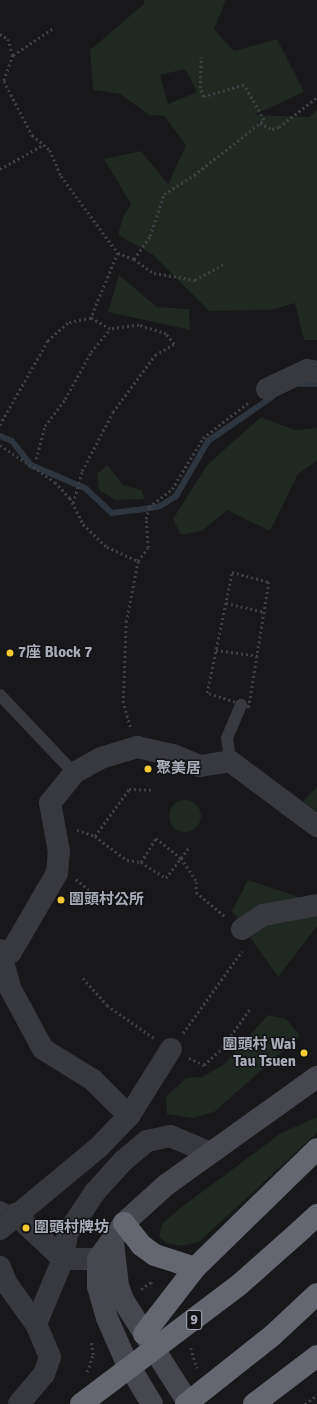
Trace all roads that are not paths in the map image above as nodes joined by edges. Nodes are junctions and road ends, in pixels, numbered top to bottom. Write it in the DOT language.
graph roads {
  1 [pos="317,372"];
  2 [pos="267,389"];
  3 [pos="0,695"];
  4 [pos="241,705"];
  5 [pos="230,761"];
  6 [pos="74,773"];
  7 [pos="317,826"];
  8 [pos="317,905"];
  9 [pos="242,929"];
  10 [pos="1,952"];
  11 [pos="171,1049"];
  12 [pos="317,1077"];
  13 [pos="129,1116"];
  14 [pos="317,1148"];
  15 [pos="211,1153"];
  16 [pos="5,1216"];
  17 [pos="310,1222"];
  18 [pos="119,1232"];
  19 [pos="98,1259"];
  20 [pos="63,1260"];
  21 [pos="0,1267"];
  22 [pos="195,1268"];
  23 [pos="317,1294"];
  24 [pos="36,1324"];
  25 [pos="144,1334"];
  26 [pos="317,1356"];
  27 [pos="125,1359"];
  28 [pos="19,1404"];
  29 [pos="81,1404"];
  30 [pos="94,1404"];
  31 [pos="152,1404"];
  32 [pos="188,1404"];
  33 [pos="254,1404"];
  1 -- 2 [label="street"];
  3 -- 6 [label="lane"];
  4 -- 5 [label="lane"];
  5 -- 6 [label="street"];
  5 -- 7 [label="street"];
  6 -- 10 [label="street"];
  8 -- 9 [label="street"];
  10 -- 13 [label="street"];
  11 -- 13 [label="street"];
  12 -- 15 [label="main road"];
  13 -- 16 [label="street"];
  14 -- 22 [label="highway"];
  15 -- 18 [label="main road"];
  15 -- 20 [label="street"];
  16 -- 20 [label="street"];
  17 -- 29 [label="highway, 9, bridge"];
  18 -- 19 [label="main road"];
  18 -- 22 [label="highway"];
  18 -- 25 [label="main road"];
  19 -- 20 [label="street"];
  19 -- 27 [label="main road"];
  20 -- 24 [label="street"];
  21 -- 24 [label="street"];
  22 -- 25 [label="highway"];
  23 -- 32 [label="highway, bridge"];
  24 -- 28 [label="street"];
  25 -- 27 [label="main road"];
  25 -- 32 [label="main road"];
  26 -- 33 [label="highway"];
  27 -- 30 [label="main road"];
  27 -- 31 [label="main road"];
}
